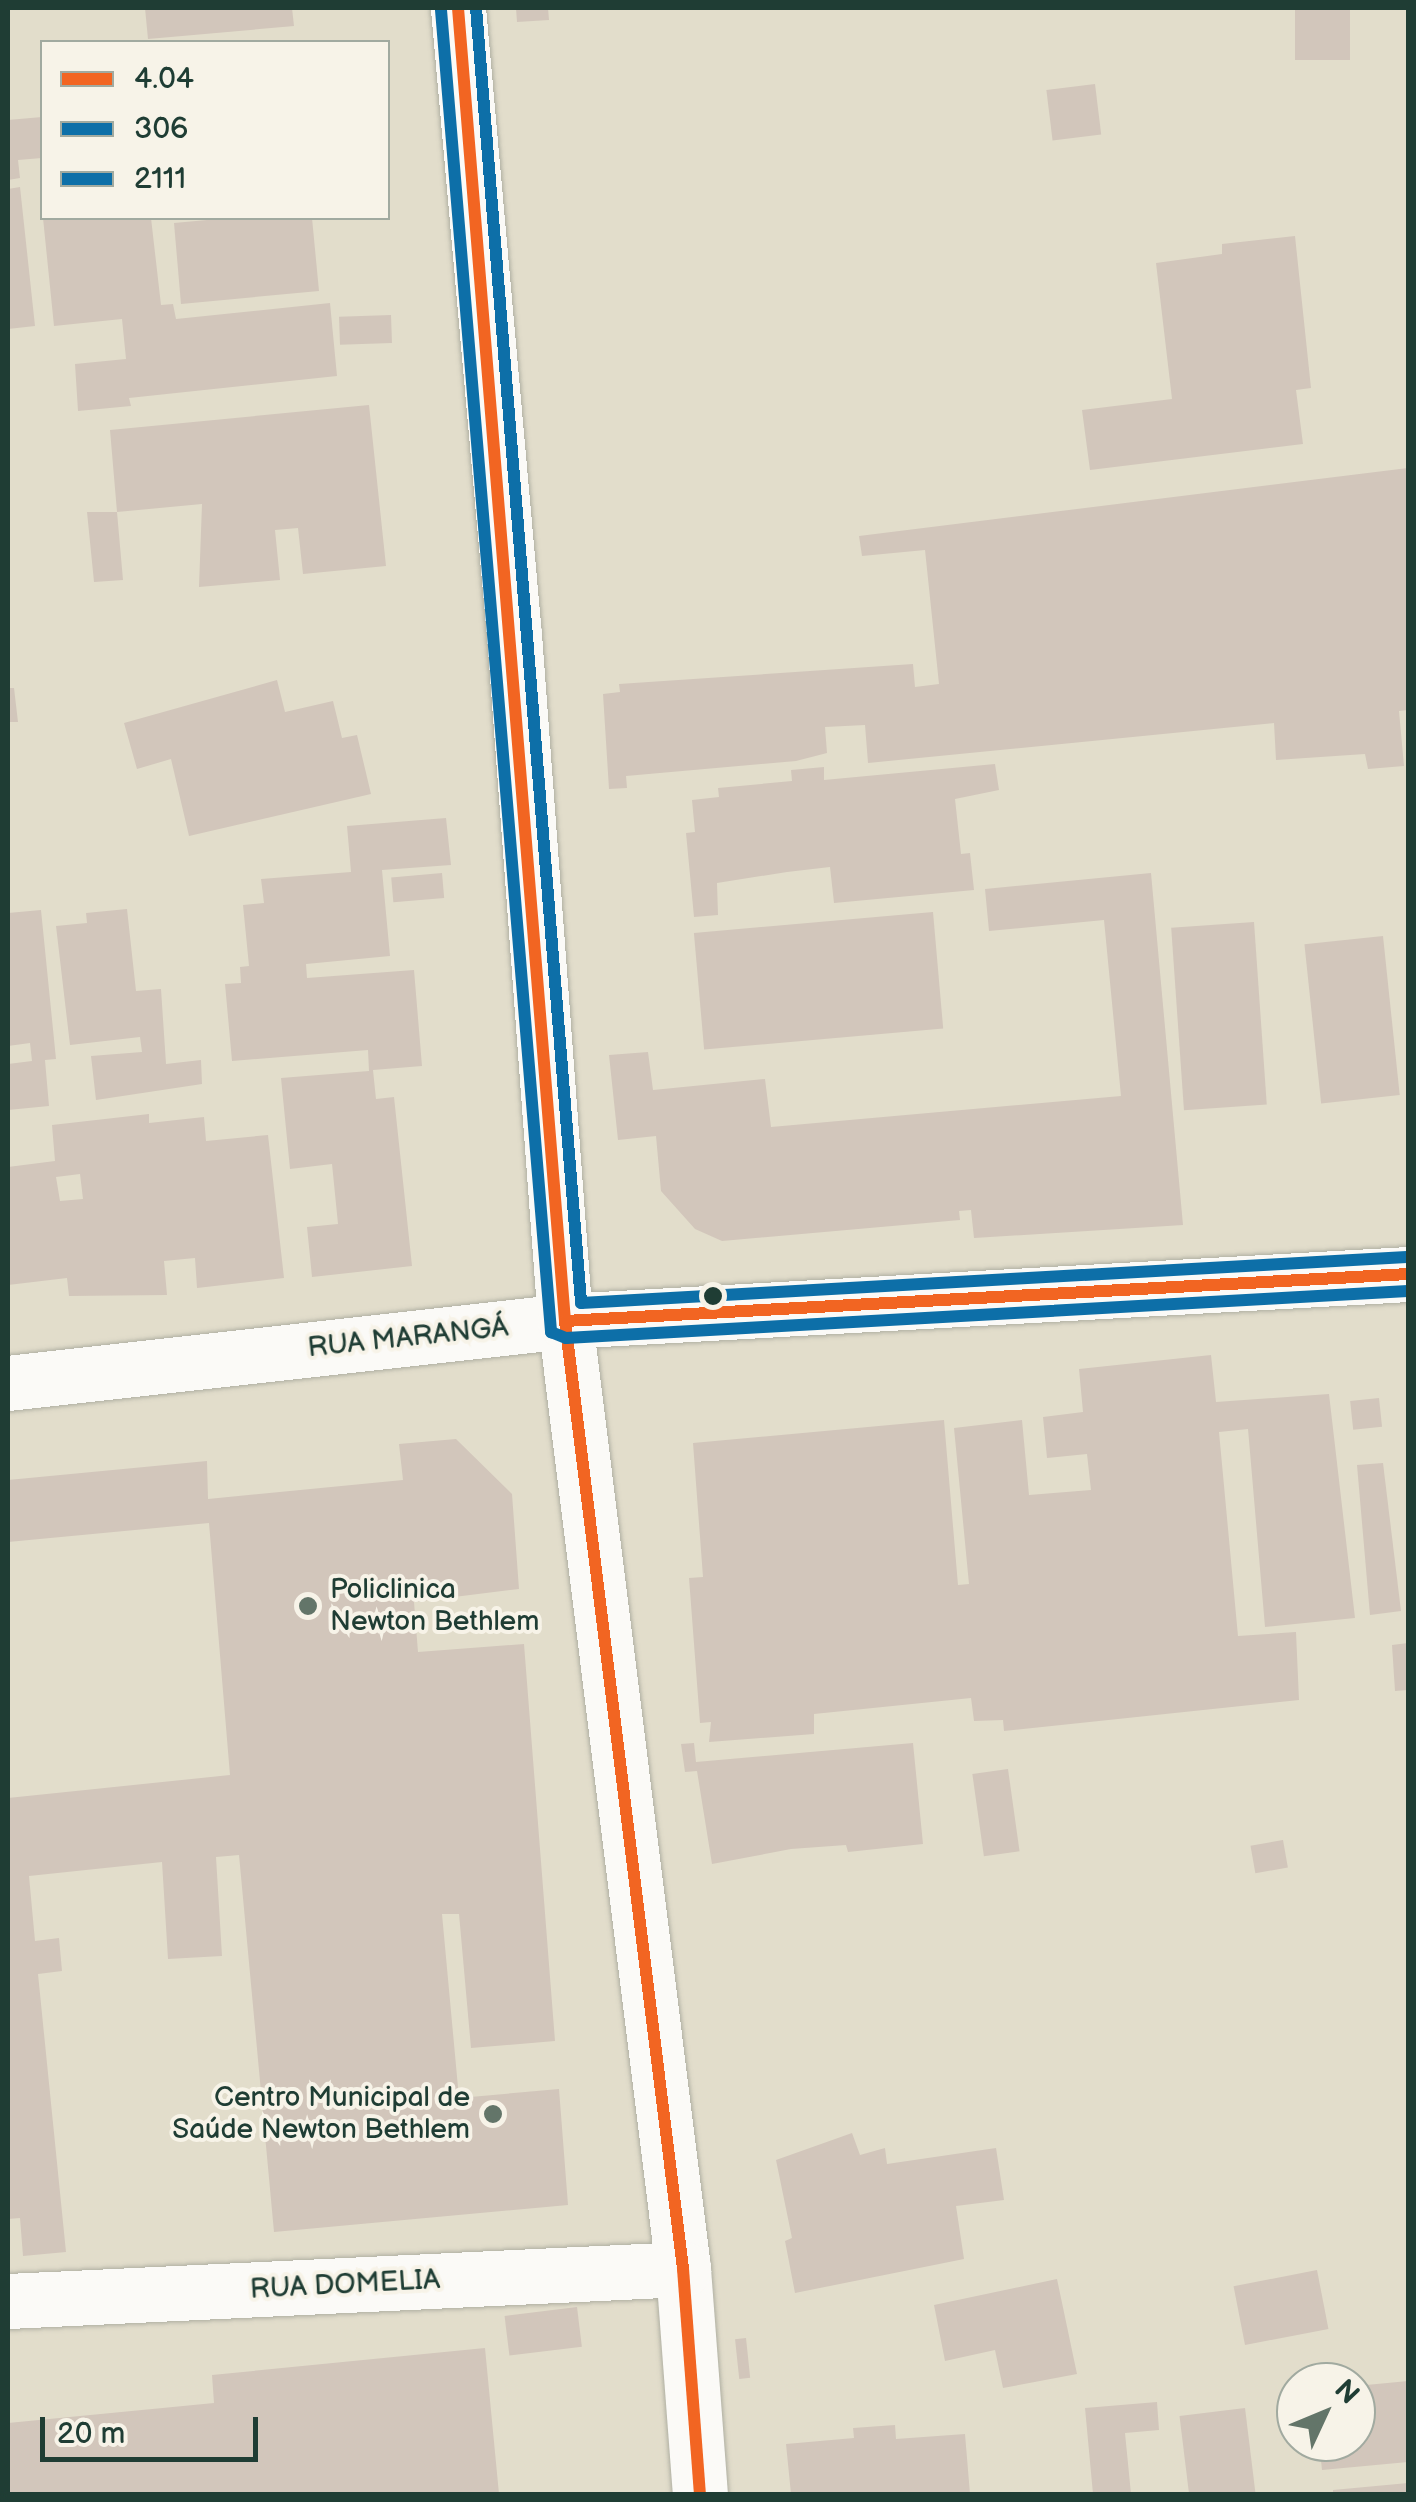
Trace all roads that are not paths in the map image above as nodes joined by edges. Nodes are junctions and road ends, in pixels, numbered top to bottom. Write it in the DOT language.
graph roads {
  1 [pos="458,8"];
  2 [pos="1408,1274"];
  3 [pos="565,1321"];
  4 [pos="8,1383"];
  5 [pos="682,2269"];
  6 [pos="8,2301"];
  7 [pos="700,2494"];
  1 -- 3 [label="street"];
  2 -- 3 [label="street, RUA MARANGÁ"];
  3 -- 4 [label="street, RUA MARANGÁ"];
  3 -- 5 [label="street"];
  5 -- 6 [label="street, RUA DOMELIA"];
  5 -- 7 [label="street"];
}
